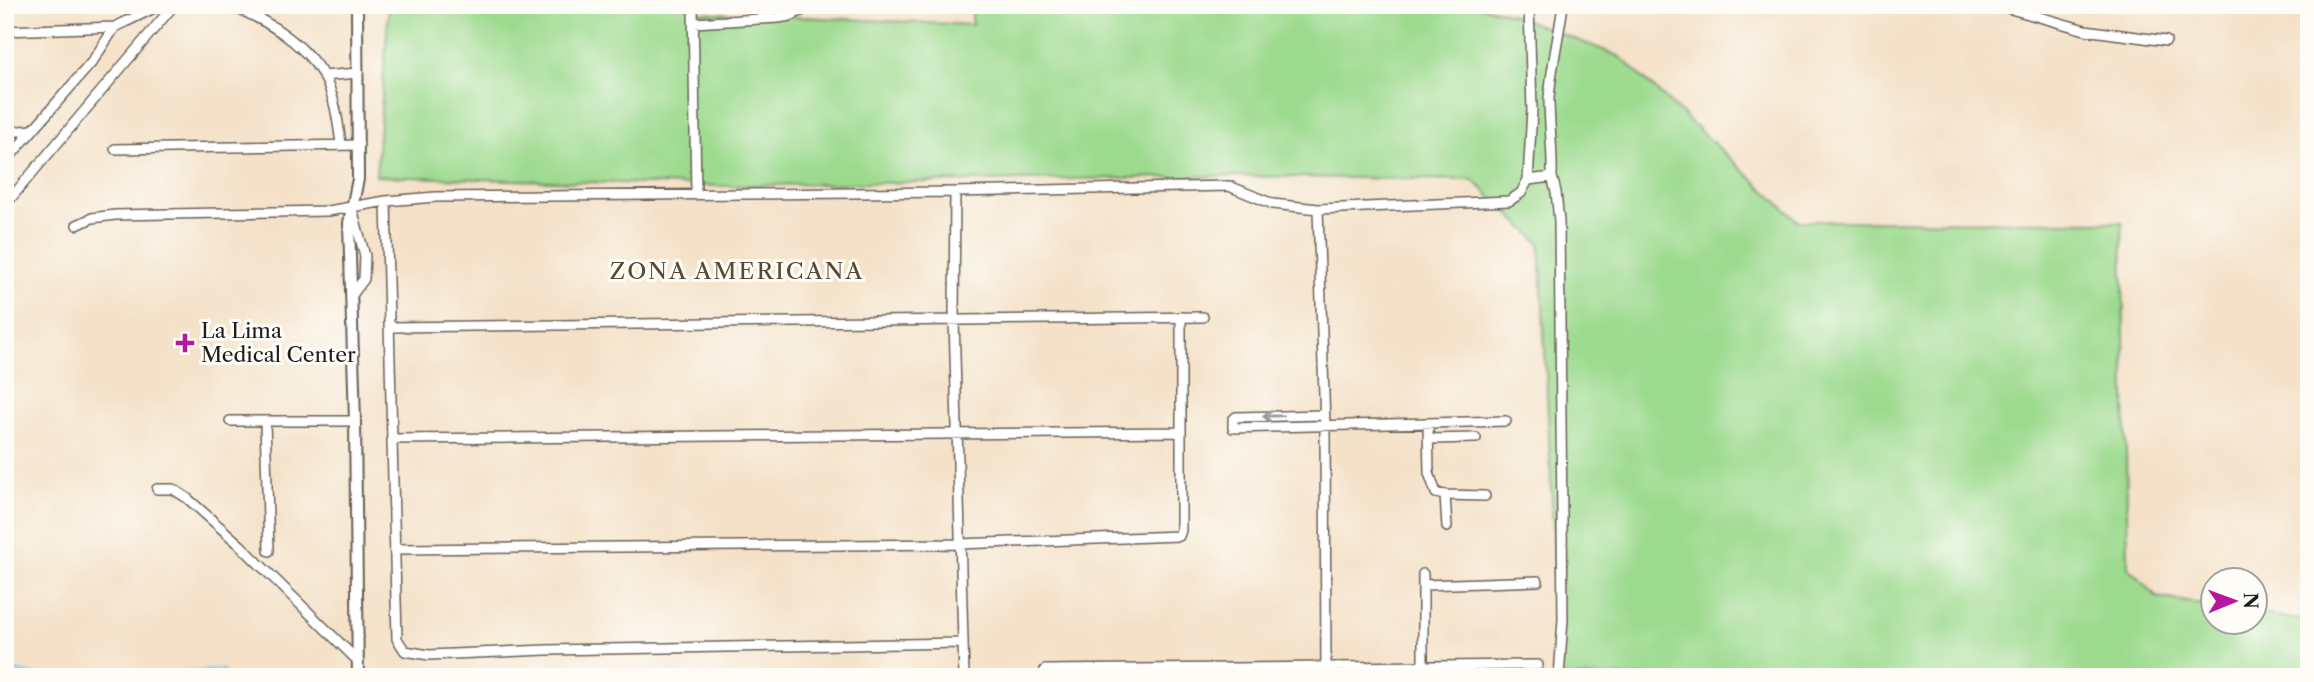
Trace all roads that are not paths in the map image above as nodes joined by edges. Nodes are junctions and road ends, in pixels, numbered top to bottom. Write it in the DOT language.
graph roads {
  1 [pos="160,5"];
  2 [pos="174,5"];
  3 [pos="227,5"];
  4 [pos="357,5"];
  5 [pos="694,5"];
  6 [pos="814,5"];
  7 [pos="1528,5"];
  8 [pos="1563,5"];
  9 [pos="1997,5"];
  10 [pos="694,23"];
  11 [pos="116,27"];
  12 [pos="5,31"];
  13 [pos="2166,41"];
  14 [pos="358,73"];
  15 [pos="323,76"];
  16 [pos="33,130"];
  17 [pos="5,132"];
  18 [pos="341,144"];
  19 [pos="359,145"];
  20 [pos="115,149"];
  21 [pos="5,162"];
  22 [pos="1552,177"];
  23 [pos="1528,180"];
  24 [pos="955,192"];
  25 [pos="696,194"];
  26 [pos="386,201"];
  27 [pos="5,205"];
  28 [pos="352,207"];
  29 [pos="1318,209"];
  30 [pos="77,225"];
  31 [pos="1181,317"];
  32 [pos="1203,317"];
  33 [pos="954,319"];
  34 [pos="391,327"];
  35 [pos="1324,415"];
  36 [pos="230,421"];
  37 [pos="265,421"];
  38 [pos="355,421"];
  39 [pos="1506,421"];
  40 [pos="1428,423"];
  41 [pos="1325,426"];
  42 [pos="1180,432"];
  43 [pos="956,433"];
  44 [pos="1476,438"];
  45 [pos="392,439"];
  46 [pos="1429,439"];
  47 [pos="157,489"];
  48 [pos="1445,495"];
  49 [pos="1485,496"];
  50 [pos="1447,527"];
  51 [pos="959,544"];
  52 [pos="395,549"];
  53 [pos="269,551"];
  54 [pos="1423,574"];
  55 [pos="1538,581"];
  56 [pos="1423,585"];
  57 [pos="962,643"];
  58 [pos="358,662"];
  59 [pos="1538,665"];
  60 [pos="1423,666"];
  61 [pos="1045,670"];
  62 [pos="1331,672"];
  63 [pos="358,677"];
  64 [pos="964,677"];
  65 [pos="1559,677"];
  1 -- 11 [label="street"];
  2 -- 27 [label="street"];
  3 -- 15 [label="street"];
  4 -- 14 [label="street"];
  5 -- 10 [label="street"];
  6 -- 10 [label="street"];
  7 -- 23 [label="street"];
  8 -- 22 [label="street"];
  9 -- 13 [label="street"];
  10 -- 25 [label="street"];
  11 -- 12 [label="street"];
  11 -- 16 [label="street"];
  14 -- 15 [label="street"];
  14 -- 19 [label="street"];
  15 -- 18 [label="street"];
  16 -- 17 [label="street"];
  16 -- 21 [label="street"];
  18 -- 19 [label="street"];
  18 -- 20 [label="street"];
  19 -- 28 [label="street"];
  22 -- 23 [label="street"];
  22 -- 65 [label="street"];
  23 -- 29 [label="street"];
  24 -- 25 [label="street"];
  24 -- 29 [label="street"];
  24 -- 33 [label="street"];
  25 -- 26 [label="street"];
  26 -- 28 [label="street"];
  26 -- 34 [label="street"];
  28 -- 30 [label="street"];
  28 -- 38 [label="street"];
  29 -- 35 [label="street"];
  31 -- 32 [label="street"];
  31 -- 33 [label="street"];
  31 -- 42 [label="street"];
  33 -- 34 [label="street"];
  33 -- 43 [label="street"];
  34 -- 45 [label="street"];
  35 -- 41 [label="street"];
  35 -- 41 [label="street, one-way"];
  36 -- 37 [label="street"];
  37 -- 38 [label="street"];
  37 -- 53 [label="street"];
  38 -- 58 [label="street"];
  39 -- 40 [label="street"];
  40 -- 41 [label="street"];
  40 -- 46 [label="street"];
  41 -- 62 [label="street"];
  42 -- 43 [label="street"];
  42 -- 51 [label="street"];
  43 -- 45 [label="street"];
  43 -- 51 [label="street"];
  44 -- 46 [label="street"];
  45 -- 52 [label="street"];
  46 -- 48 [label="street"];
  47 -- 58 [label="street"];
  48 -- 49 [label="street"];
  48 -- 50 [label="street"];
  51 -- 52 [label="street"];
  51 -- 57 [label="street"];
  52 -- 57 [label="street"];
  54 -- 56 [label="street"];
  55 -- 56 [label="street"];
  56 -- 60 [label="street"];
  57 -- 64 [label="street"];
  58 -- 63 [label="street"];
  59 -- 60 [label="street"];
  60 -- 62 [label="street"];
  61 -- 62 [label="street"];
}
